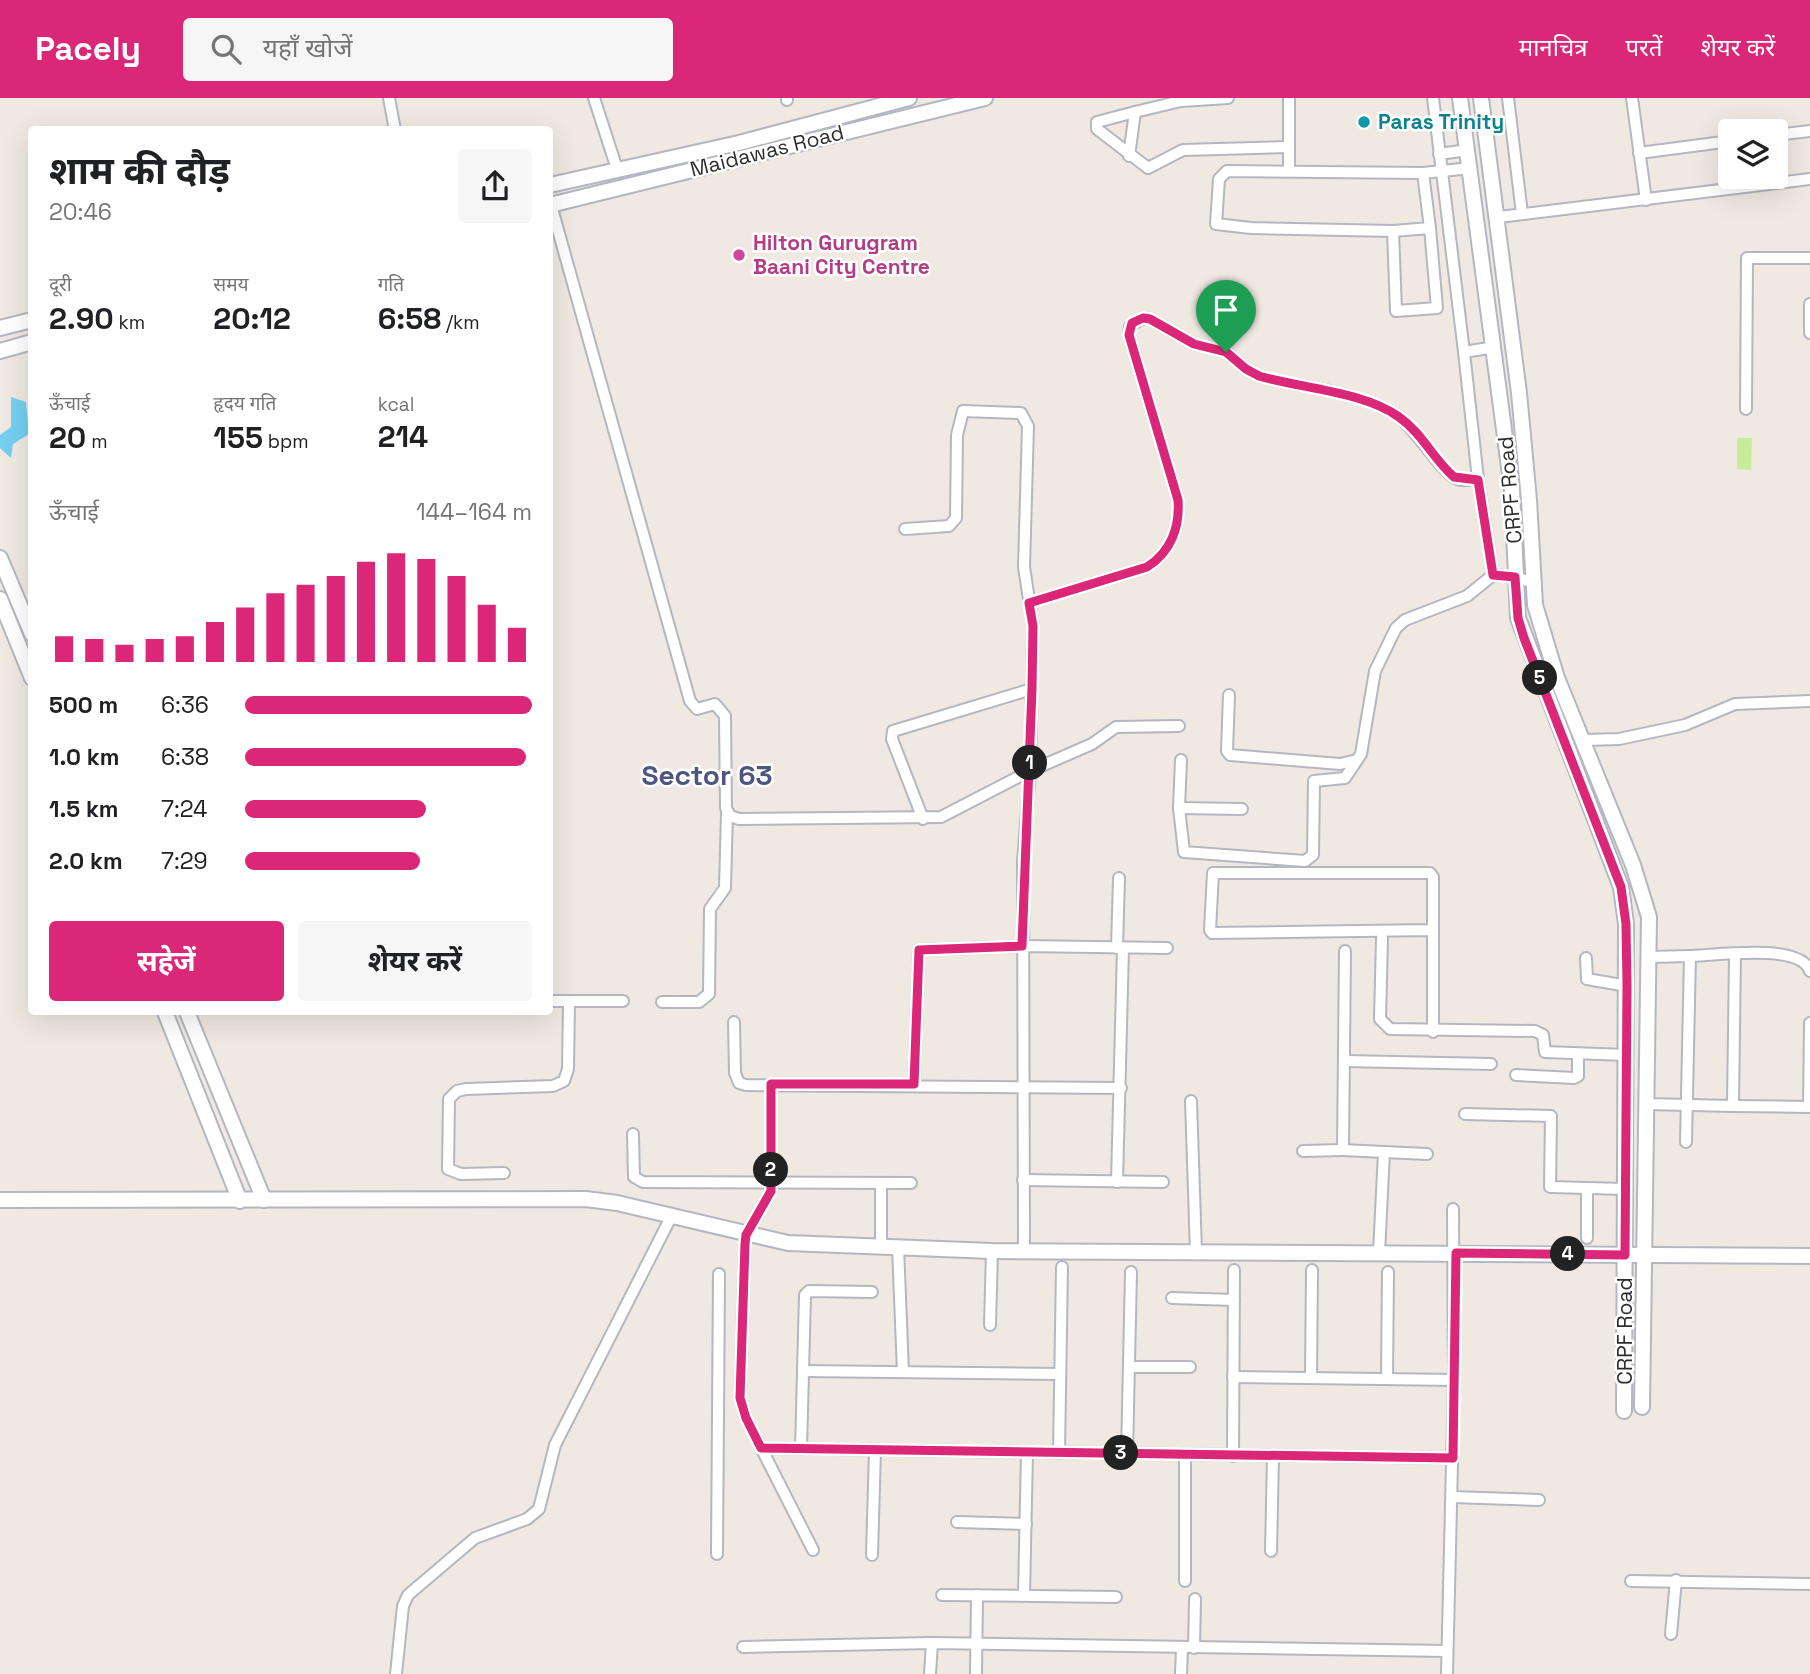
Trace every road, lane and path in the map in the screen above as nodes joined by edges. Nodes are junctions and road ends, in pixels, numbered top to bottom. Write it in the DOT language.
graph roads {
  1 [pos="389,98"];
  2 [pos="594,98"];
  3 [pos="909,98"];
  4 [pos="985,98"];
  5 [pos="1138,98"];
  6 [pos="1227,98"];
  7 [pos="1289,98"];
  8 [pos="1433,98"];
  9 [pos="1460,98"];
  10 [pos="1481,98"];
  11 [pos="1508,98"];
  12 [pos="1632,98"];
  13 [pos="1139,111"];
  14 [pos="394,126"];
  15 [pos="1810,131"];
  16 [pos="1788,134"];
  17 [pos="739,143"];
  18 [pos="1718,143"];
  19 [pos="1289,147"];
  20 [pos="1468,150"];
  21 [pos="1639,153"];
  22 [pos="1440,154"];
  23 [pos="1129,156"];
  24 [pos="745,158"];
  25 [pos="1471,168"];
  26 [pos="617,169"];
  27 [pos="1289,171"];
  28 [pos="1441,171"];
  29 [pos="1423,173"];
  30 [pos="1810,179"];
  31 [pos="553,185"];
  32 [pos="1646,200"];
  33 [pos="553,204"];
  34 [pos="1522,214"];
  35 [pos="553,216"];
  36 [pos="1499,219"];
  37 [pos="1478,222"];
  38 [pos="1430,228"];
  39 [pos="1393,231"];
  40 [pos="1810,258"];
  41 [pos="1810,304"];
  42 [pos="1459,307"];
  43 [pos="1437,308"];
  44 [pos="28,321"];
  45 [pos="0,328"];
  46 [pos="1810,333"];
  47 [pos="28,343"];
  48 [pos="1495,347"];
  49 [pos="0,351"];
  50 [pos="1464,352"];
  51 [pos="1746,410"];
  52 [pos="1478,480"];
  53 [pos="905,528"];
  54 [pos="0,558"];
  55 [pos="1493,575"];
  56 [pos="1515,577"];
  57 [pos="1534,583"];
  58 [pos="0,599"];
  59 [pos="1029,603"];
  60 [pos="28,624"];
  61 [pos="28,668"];
  62 [pos="1032,689"];
  63 [pos="1229,695"];
  64 [pos="1810,701"];
  65 [pos="1179,726"];
  66 [pos="1583,740"];
  67 [pos="1181,760"];
  68 [pos="1357,760"];
  69 [pos="1030,771"];
  70 [pos="1179,808"];
  71 [pos="1242,809"];
  72 [pos="727,812"];
  73 [pos="923,818"];
  74 [pos="1119,878"];
  75 [pos="1432,930"];
  76 [pos="1382,937"];
  77 [pos="1022,946"];
  78 [pos="1120,948"];
  79 [pos="1167,948"];
  80 [pos="1345,951"];
  81 [pos="1735,954"];
  82 [pos="1690,956"];
  83 [pos="1649,957"];
  84 [pos="1587,958"];
  85 [pos="1810,971"];
  86 [pos="1627,986"];
  87 [pos="553,1002"];
  88 [pos="569,1002"];
  89 [pos="623,1002"];
  90 [pos="662,1002"];
  91 [pos="165,1015"];
  92 [pos="188,1015"];
  93 [pos="734,1022"];
  94 [pos="1810,1023"];
  95 [pos="1433,1032"];
  96 [pos="1578,1055"];
  97 [pos="1626,1055"];
  98 [pos="1344,1061"];
  99 [pos="1491,1064"];
  100 [pos="1516,1075"];
  101 [pos="771,1084"];
  102 [pos="914,1084"];
  103 [pos="1121,1087"];
  104 [pos="1023,1088"];
  105 [pos="1191,1101"];
  106 [pos="1647,1104"];
  107 [pos="1686,1105"];
  108 [pos="1733,1106"];
  109 [pos="1465,1114"];
  110 [pos="633,1135"];
  111 [pos="1686,1142"];
  112 [pos="1343,1150"];
  113 [pos="1303,1151"];
  114 [pos="1384,1152"];
  115 [pos="1427,1154"];
  116 [pos="504,1173"];
  117 [pos="1023,1180"];
  118 [pos="1116,1182"];
  119 [pos="1163,1182"];
  120 [pos="911,1183"];
  121 [pos="771,1184"];
  122 [pos="881,1185"];
  123 [pos="1625,1189"];
  124 [pos="1587,1190"];
  125 [pos="0,1200"];
  126 [pos="240,1200"];
  127 [pos="264,1200"];
  128 [pos="1453,1209"];
  129 [pos="671,1217"];
  130 [pos="746,1235"];
  131 [pos="1587,1238"];
  132 [pos="881,1246"];
  133 [pos="898,1247"];
  134 [pos="992,1251"];
  135 [pos="1024,1251"];
  136 [pos="1196,1252"];
  137 [pos="1456,1253"];
  138 [pos="1379,1254"];
  139 [pos="1644,1254"];
  140 [pos="1625,1255"];
  141 [pos="1810,1256"];
  142 [pos="1062,1267"];
  143 [pos="1234,1270"];
  144 [pos="1312,1270"];
  145 [pos="1131,1272"];
  146 [pos="1388,1272"];
  147 [pos="719,1274"];
  148 [pos="872,1293"];
  149 [pos="1172,1298"];
  150 [pos="1234,1300"];
  151 [pos="742,1318"];
  152 [pos="719,1319"];
  153 [pos="990,1325"];
  154 [pos="1129,1367"];
  155 [pos="1190,1367"];
  156 [pos="803,1370"];
  157 [pos="903,1372"];
  158 [pos="1060,1374"];
  159 [pos="1233,1377"];
  160 [pos="1311,1378"];
  161 [pos="1387,1378"];
  162 [pos="1454,1380"];
  163 [pos="1642,1407"];
  164 [pos="1624,1411"];
  165 [pos="761,1448"];
  166 [pos="801,1449"];
  167 [pos="875,1450"];
  168 [pos="1027,1452"];
  169 [pos="1059,1453"];
  170 [pos="1127,1454"];
  171 [pos="1185,1455"];
  172 [pos="1233,1456"];
  173 [pos="1273,1457"];
  174 [pos="1453,1458"];
  175 [pos="1452,1497"];
  176 [pos="1539,1500"];
  177 [pos="957,1522"];
  178 [pos="1026,1524"];
  179 [pos="813,1550"];
  180 [pos="1271,1551"];
  181 [pos="717,1555"];
  182 [pos="872,1555"];
  183 [pos="1676,1580"];
  184 [pos="1185,1581"];
  185 [pos="1631,1581"];
  186 [pos="1810,1584"];
  187 [pos="942,1595"];
  188 [pos="977,1595"];
  189 [pos="1024,1595"];
  190 [pos="1116,1597"];
  191 [pos="1195,1599"];
  192 [pos="1671,1634"];
  193 [pos="932,1643"];
  194 [pos="976,1645"];
  195 [pos="743,1647"];
  196 [pos="1188,1648"];
  197 [pos="1447,1651"];
  198 [pos="396,1674"];
  199 [pos="930,1674"];
  200 [pos="976,1674"];
  201 [pos="1181,1674"];
  202 [pos="1447,1674"];
  1 -- 14 [label="street"];
  2 -- 26 [label="street"];
  3 -- 17 [label="street, Maidawas Road"];
  4 -- 24 [label="street, Maidawas Road"];
  5 -- 13 [label="street"];
  6 -- 13 [label="street"];
  7 -- 19 [label="street"];
  8 -- 22 [label="street"];
  9 -- 20 [label="street, CRPF Road"];
  10 -- 36 [label="street"];
  11 -- 34 [label="street"];
  12 -- 21 [label="street"];
  13 -- 23 [label="street"];
  13 -- 23 [label="street"];
  15 -- 16 [label="street"];
  17 -- 24 [label="street"];
  17 -- 26 [label="street, Maidawas Road"];
  18 -- 21 [label="street"];
  19 -- 23 [label="street"];
  19 -- 27 [label="street"];
  20 -- 22 [label="street"];
  20 -- 25 [label="street, CRPF Road"];
  21 -- 32 [label="street"];
  22 -- 28 [label="street"];
  24 -- 33 [label="street, Maidawas Road"];
  25 -- 28 [label="street"];
  25 -- 37 [label="street, CRPF Road"];
  26 -- 31 [label="street, Maidawas Road"];
  27 -- 29 [label="street"];
  27 -- 39 [label="street"];
  28 -- 29 [label="street"];
  28 -- 42 [label="street"];
  29 -- 38 [label="street"];
  30 -- 32 [label="street"];
  32 -- 34 [label="street"];
  34 -- 36 [label="street"];
  35 -- 72 [label="street"];
  36 -- 37 [label="street"];
  36 -- 57 [label="street"];
  37 -- 48 [label="street, CRPF Road"];
  38 -- 39 [label="street"];
  38 -- 43 [label="street"];
  39 -- 43 [label="street"];
  40 -- 51 [label="street"];
  41 -- 46 [label="street"];
  42 -- 43 [label="street"];
  42 -- 50 [label="street"];
  44 -- 45 [label="street"];
  47 -- 49 [label="street"];
  48 -- 50 [label="street"];
  48 -- 56 [label="street, CRPF Road"];
  50 -- 52 [label="street"];
  52 -- 55 [label="street"];
  52 -- 59 [label="street"];
  53 -- 59 [label="street"];
  54 -- 60 [label="street"];
  55 -- 56 [label="street"];
  55 -- 68 [label="street"];
  56 -- 57 [label="street"];
  56 -- 86 [label="street, CRPF Road"];
  57 -- 66 [label="street"];
  58 -- 61 [label="street"];
  59 -- 62 [label="street"];
  62 -- 69 [label="street"];
  62 -- 73 [label="street"];
  63 -- 68 [label="street"];
  64 -- 66 [label="street"];
  65 -- 69 [label="street"];
  66 -- 83 [label="street"];
  67 -- 70 [label="street"];
  68 -- 70 [label="street"];
  69 -- 73 [label="street"];
  69 -- 77 [label="street"];
  70 -- 71 [label="street"];
  72 -- 73 [label="street"];
  72 -- 90 [label="street"];
  74 -- 78 [label="street"];
  75 -- 75 [label="street"];
  75 -- 95 [label="street"];
  76 -- 95 [label="street"];
  77 -- 78 [label="street"];
  77 -- 102 [label="street"];
  77 -- 104 [label="street"];
  78 -- 79 [label="street"];
  78 -- 103 [label="street"];
  80 -- 98 [label="street"];
  81 -- 82 [label="street"];
  81 -- 85 [label="street"];
  81 -- 108 [label="street"];
  82 -- 83 [label="street"];
  82 -- 107 [label="street"];
  83 -- 106 [label="street"];
  84 -- 86 [label="street"];
  86 -- 97 [label="street, CRPF Road"];
  87 -- 88 [label="street"];
  88 -- 89 [label="street"];
  88 -- 116 [label="street"];
  91 -- 126 [label="street"];
  92 -- 127 [label="street"];
  93 -- 101 [label="street"];
  94 -- 108 [label="street"];
  95 -- 96 [label="street"];
  96 -- 97 [label="street"];
  96 -- 100 [label="street"];
  97 -- 123 [label="street, CRPF Road"];
  98 -- 99 [label="street"];
  98 -- 112 [label="street"];
  101 -- 102 [label="street"];
  101 -- 121 [label="street"];
  102 -- 104 [label="street"];
  103 -- 104 [label="street"];
  103 -- 118 [label="street"];
  104 -- 117 [label="street"];
  105 -- 136 [label="street"];
  106 -- 107 [label="street"];
  106 -- 139 [label="street"];
  107 -- 108 [label="street"];
  107 -- 111 [label="street"];
  109 -- 124 [label="street"];
  110 -- 121 [label="street"];
  112 -- 113 [label="street"];
  112 -- 114 [label="street"];
  114 -- 115 [label="street"];
  114 -- 138 [label="street"];
  117 -- 118 [label="street"];
  117 -- 135 [label="street"];
  118 -- 119 [label="street"];
  120 -- 122 [label="street"];
  121 -- 122 [label="street"];
  121 -- 130 [label="street"];
  122 -- 132 [label="street"];
  123 -- 124 [label="street"];
  123 -- 140 [label="street, CRPF Road"];
  124 -- 131 [label="street"];
  125 -- 126 [label="street"];
  126 -- 127 [label="street"];
  127 -- 129 [label="street"];
  128 -- 137 [label="street"];
  129 -- 130 [label="street"];
  129 -- 198 [label="street"];
  130 -- 132 [label="street"];
  130 -- 151 [label="street"];
  132 -- 133 [label="street"];
  133 -- 134 [label="street"];
  133 -- 157 [label="street"];
  134 -- 135 [label="street"];
  134 -- 153 [label="street"];
  135 -- 136 [label="street"];
  136 -- 138 [label="street"];
  137 -- 138 [label="street"];
  137 -- 140 [label="street"];
  137 -- 162 [label="street"];
  139 -- 140 [label="street"];
  139 -- 141 [label="street"];
  139 -- 163 [label="street"];
  140 -- 164 [label="street, CRPF Road"];
  142 -- 158 [label="street"];
  143 -- 150 [label="street"];
  144 -- 160 [label="street"];
  145 -- 154 [label="street"];
  146 -- 161 [label="street"];
  147 -- 152 [label="street"];
  148 -- 156 [label="street"];
  149 -- 150 [label="street"];
  150 -- 159 [label="street"];
  151 -- 152 [label="street"];
  151 -- 165 [label="street"];
  152 -- 181 [label="street"];
  154 -- 155 [label="street"];
  154 -- 170 [label="street"];
  156 -- 157 [label="street"];
  156 -- 166 [label="street"];
  157 -- 158 [label="street"];
  158 -- 169 [label="street"];
  159 -- 160 [label="street"];
  159 -- 172 [label="street"];
  160 -- 161 [label="street"];
  161 -- 162 [label="street"];
  162 -- 174 [label="street"];
  165 -- 166 [label="street"];
  165 -- 179 [label="street"];
  166 -- 167 [label="street"];
  167 -- 168 [label="street"];
  167 -- 182 [label="street"];
  168 -- 169 [label="street"];
  168 -- 178 [label="street"];
  169 -- 170 [label="street"];
  170 -- 171 [label="street"];
  171 -- 172 [label="street"];
  171 -- 184 [label="street"];
  172 -- 173 [label="street"];
  173 -- 174 [label="street"];
  173 -- 180 [label="street"];
  174 -- 175 [label="street"];
  175 -- 176 [label="street"];
  175 -- 197 [label="street"];
  177 -- 178 [label="street"];
  178 -- 189 [label="street"];
  183 -- 185 [label="street"];
  183 -- 186 [label="street"];
  183 -- 192 [label="street"];
  187 -- 188 [label="street"];
  188 -- 189 [label="street"];
  188 -- 194 [label="street"];
  189 -- 190 [label="street"];
  191 -- 196 [label="street"];
  193 -- 194 [label="street"];
  193 -- 195 [label="street"];
  193 -- 199 [label="street"];
  194 -- 196 [label="street"];
  194 -- 200 [label="street"];
  196 -- 197 [label="street"];
  196 -- 201 [label="street"];
  197 -- 202 [label="street"];
}
